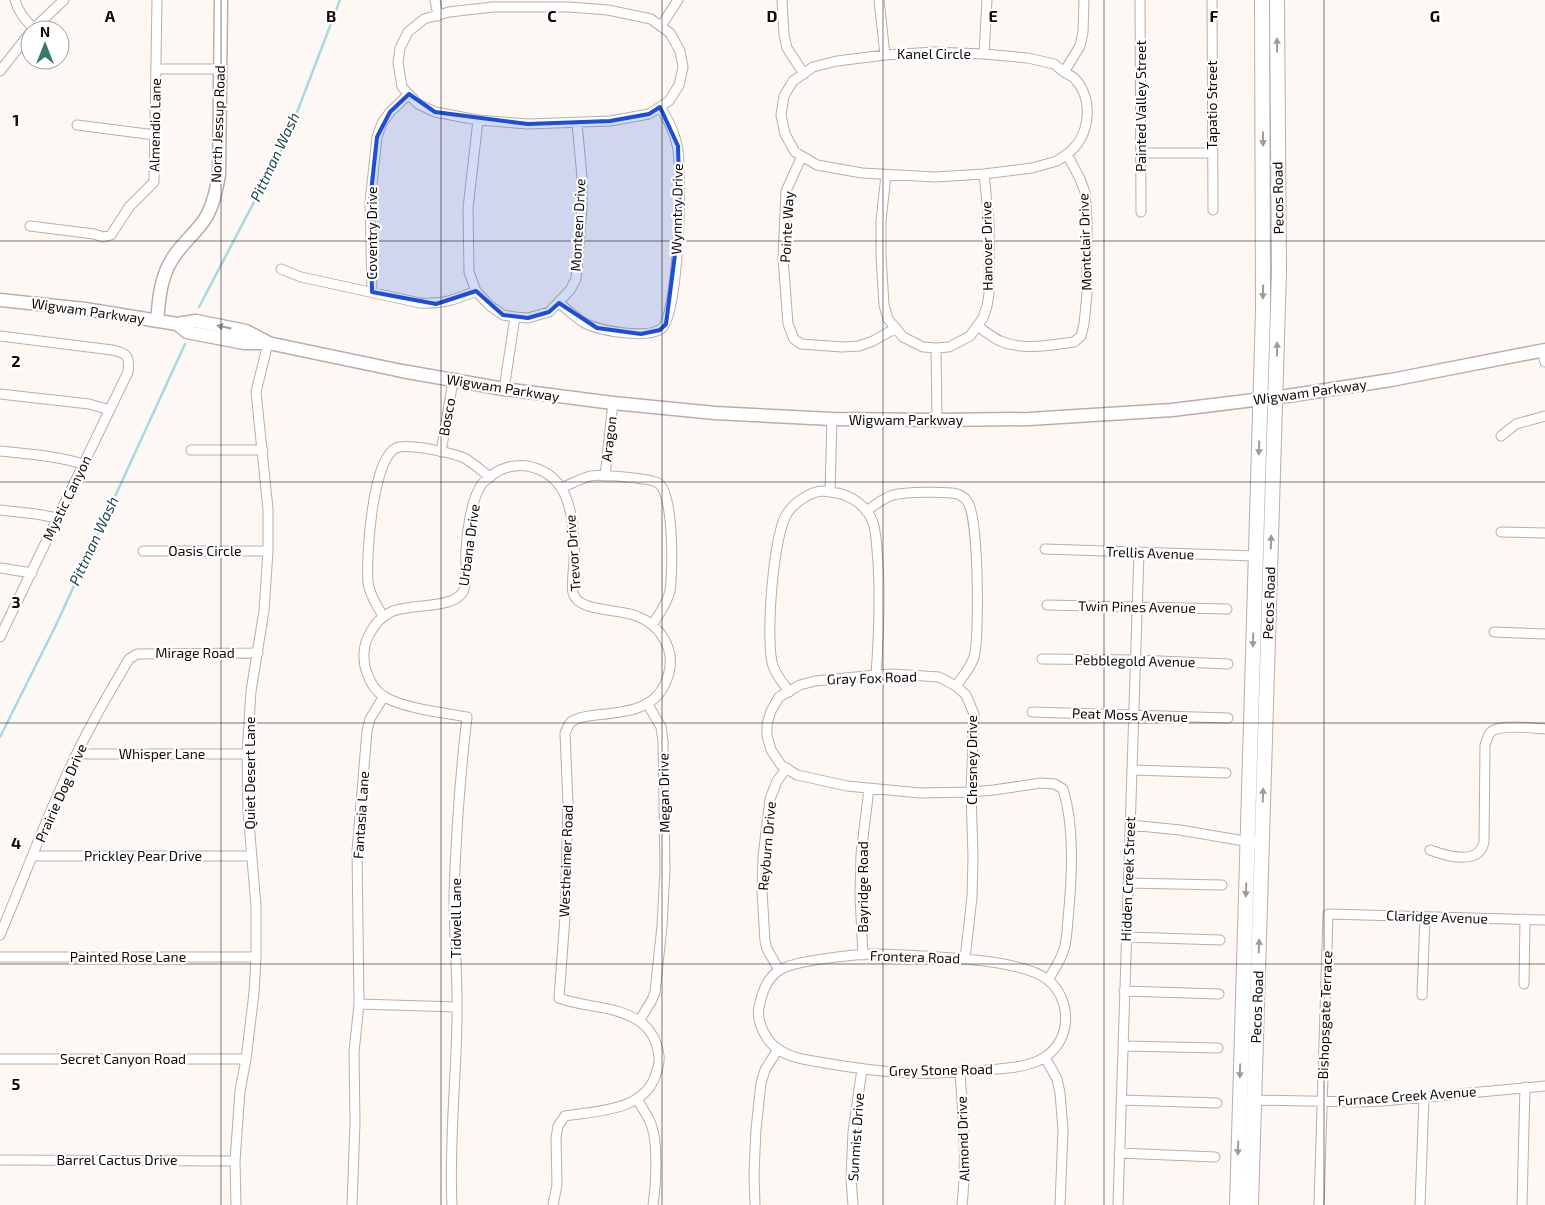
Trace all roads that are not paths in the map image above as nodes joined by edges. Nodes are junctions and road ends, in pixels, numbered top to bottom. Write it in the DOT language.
graph roads {
  1 [pos="15,0"];
  2 [pos="64,0"];
  3 [pos="157,0"];
  4 [pos="221,0"];
  5 [pos="435,0"];
  6 [pos="678,0"];
  7 [pos="782,0"];
  8 [pos="879,0"];
  9 [pos="987,0"];
  10 [pos="1084,0"];
  11 [pos="1140,0"];
  12 [pos="1212,0"];
  13 [pos="1262,0"];
  14 [pos="1277,0"];
  15 [pos="438,16"];
  16 [pos="24,20"];
  17 [pos="43,20"];
  18 [pos="661,26"];
  19 [pos="20,45"];
  20 [pos="984,54"];
  21 [pos="885,55"];
  22 [pos="156,68"];
  23 [pos="220,69"];
  24 [pos="0,71"];
  25 [pos="1064,72"];
  26 [pos="804,74"];
  27 [pos="1263,90"];
  28 [pos="1277,90"];
  29 [pos="409,94"];
  30 [pos="660,107"];
  31 [pos="478,120"];
  32 [pos="577,122"];
  33 [pos="77,125"];
  34 [pos="155,135"];
  35 [pos="1142,153"];
  36 [pos="1213,153"];
  37 [pos="1067,154"];
  38 [pos="802,156"];
  39 [pos="984,174"];
  40 [pos="886,175"];
  41 [pos="1213,210"];
  42 [pos="1141,212"];
  43 [pos="30,226"];
  44 [pos="281,269"];
  45 [pos="476,291"];
  46 [pos="372,292"];
  47 [pos="0,300"];
  48 [pos="559,303"];
  49 [pos="515,317"];
  50 [pos="157,321"];
  51 [pos="977,326"];
  52 [pos="896,328"];
  53 [pos="0,336"];
  54 [pos="268,343"];
  55 [pos="936,348"];
  56 [pos="1544,354"];
  57 [pos="453,381"];
  58 [pos="504,390"];
  59 [pos="0,394"];
  60 [pos="1276,398"];
  61 [pos="1260,400"];
  62 [pos="614,403"];
  63 [pos="110,410"];
  64 [pos="1545,416"];
  65 [pos="832,419"];
  66 [pos="937,420"];
  67 [pos="1501,436"];
  68 [pos="191,450"];
  69 [pos="263,450"];
  70 [pos="0,452"];
  71 [pos="441,452"];
  72 [pos="83,464"];
  73 [pos="605,476"];
  74 [pos="490,477"];
  75 [pos="561,488"];
  76 [pos="830,492"];
  77 [pos="0,510"];
  78 [pos="866,511"];
  79 [pos="58,518"];
  80 [pos="1500,532"];
  81 [pos="1545,533"];
  82 [pos="1045,549"];
  83 [pos="143,551"];
  84 [pos="268,551"];
  85 [pos="1139,552"];
  86 [pos="1256,556"];
  87 [pos="0,568"];
  88 [pos="32,573"];
  89 [pos="1254,591"];
  90 [pos="1269,591"];
  91 [pos="1047,605"];
  92 [pos="1138,607"];
  93 [pos="1227,609"];
  94 [pos="383,617"];
  95 [pos="652,625"];
  96 [pos="2,627"];
  97 [pos="1494,632"];
  98 [pos="1545,634"];
  99 [pos="0,637"];
  100 [pos="258,653"];
  101 [pos="133,656"];
  102 [pos="1042,659"];
  103 [pos="1136,660"];
  104 [pos="1228,664"];
  105 [pos="876,675"];
  106 [pos="956,686"];
  107 [pos="789,692"];
  108 [pos="384,696"];
  109 [pos="647,703"];
  110 [pos="1032,712"];
  111 [pos="1133,716"];
  112 [pos="1228,718"];
  113 [pos="1545,729"];
  114 [pos="77,754"];
  115 [pos="247,754"];
  116 [pos="787,768"];
  117 [pos="1132,770"];
  118 [pos="1226,773"];
  119 [pos="868,789"];
  120 [pos="971,792"];
  121 [pos="1130,825"];
  122 [pos="1248,841"];
  123 [pos="1262,844"];
  124 [pos="1430,850"];
  125 [pos="34,856"];
  126 [pos="252,856"];
  127 [pos="1128,883"];
  128 [pos="1222,885"];
  129 [pos="1328,914"];
  130 [pos="1425,917"];
  131 [pos="1526,920"];
  132 [pos="1545,920"];
  133 [pos="0,935"];
  134 [pos="1126,937"];
  135 [pos="1220,940"];
  136 [pos="863,955"];
  137 [pos="0,957"];
  138 [pos="256,957"];
  139 [pos="965,959"];
  140 [pos="779,970"];
  141 [pos="1048,980"];
  142 [pos="1524,984"];
  143 [pos="1124,991"];
  144 [pos="1220,994"];
  145 [pos="1422,994"];
  146 [pos="359,1004"];
  147 [pos="457,1007"];
  148 [pos="639,1021"];
  149 [pos="1123,1046"];
  150 [pos="1218,1048"];
  151 [pos="778,1049"];
  152 [pos="1045,1057"];
  153 [pos="0,1059"];
  154 [pos="246,1059"];
  155 [pos="862,1069"];
  156 [pos="960,1072"];
  157 [pos="1526,1086"];
  158 [pos="1545,1086"];
  159 [pos="1424,1098"];
  160 [pos="637,1099"];
  161 [pos="1121,1100"];
  162 [pos="1239,1100"];
  163 [pos="1255,1100"];
  164 [pos="1322,1101"];
  165 [pos="1217,1103"];
  166 [pos="1119,1153"];
  167 [pos="1214,1156"];
  168 [pos="0,1160"];
  169 [pos="235,1161"];
  170 [pos="236,1205"];
  171 [pos="352,1205"];
  172 [pos="452,1205"];
  173 [pos="553,1205"];
  174 [pos="653,1205"];
  175 [pos="755,1205"];
  176 [pos="853,1205"];
  177 [pos="962,1205"];
  178 [pos="1060,1205"];
  179 [pos="1118,1205"];
  180 [pos="1236,1205"];
  181 [pos="1251,1205"];
  182 [pos="1319,1205"];
  183 [pos="1420,1205"];
  184 [pos="1522,1205"];
  1 -- 16 [label="street"];
  2 -- 17 [label="street"];
  3 -- 22 [label="street, Almendio Lane"];
  4 -- 23 [label="main road, North Jessup Road"];
  5 -- 15 [label="street"];
  6 -- 18 [label="street"];
  7 -- 26 [label="street"];
  8 -- 21 [label="street"];
  9 -- 20 [label="street"];
  10 -- 25 [label="street"];
  11 -- 35 [label="street, Painted Valley Street"];
  12 -- 36 [label="street, Tapatio Street"];
  13 -- 27 [label="main road, Pecos Road"];
  28 -- 14 [label="main road, Pecos Road, one-way"];
  15 -- 18 [label="street"];
  15 -- 29 [label="street"];
  18 -- 30 [label="street"];
  19 -- 24 [label="street"];
  20 -- 21 [label="street, Kanel Circle"];
  20 -- 25 [label="street, Kanel Circle"];
  21 -- 26 [label="street, Kanel Circle"];
  22 -- 23 [label="street"];
  22 -- 34 [label="street, Almendio Lane"];
  23 -- 50 [label="main road, North Jessup Road"];
  25 -- 37 [label="street"];
  26 -- 38 [label="street"];
  27 -- 28 [label="main road"];
  27 -- 61 [label="main road, Pecos Road, one-way"];
  60 -- 28 [label="main road, Pecos Road, one-way"];
  29 -- 31 [label="street"];
  29 -- 46 [label="street, Coventry Drive"];
  30 -- 32 [label="street"];
  30 -- 48 [label="street, Wynntry Drive"];
  31 -- 32 [label="street"];
  31 -- 45 [label="street"];
  32 -- 48 [label="street, Monteen Drive"];
  33 -- 34 [label="street"];
  34 -- 43 [label="street, Almendio Lane"];
  35 -- 36 [label="street"];
  35 -- 42 [label="street, Painted Valley Street"];
  36 -- 41 [label="street, Tapatio Street"];
  37 -- 39 [label="street"];
  37 -- 51 [label="street, Montclair Drive"];
  38 -- 40 [label="street"];
  38 -- 52 [label="street, Pointe Way"];
  39 -- 40 [label="street"];
  39 -- 51 [label="street, Hanover Drive"];
  40 -- 52 [label="street"];
  44 -- 46 [label="street"];
  45 -- 46 [label="street"];
  45 -- 49 [label="street"];
  47 -- 50 [label="main road, Wigwam Parkway"];
  48 -- 49 [label="street, Monteen Drive"];
  49 -- 58 [label="street"];
  50 -- 54 [label="main road, Wigwam Parkway"];
  51 -- 55 [label="street, Hanover Drive"];
  52 -- 55 [label="street"];
  53 -- 63 [label="street, Mystic Canyon"];
  54 -- 57 [label="main road, Wigwam Parkway"];
  54 -- 69 [label="street, Quiet Desert Lane"];
  55 -- 66 [label="street"];
  56 -- 60 [label="main road, Wigwam Parkway"];
  57 -- 58 [label="main road, Wigwam Parkway"];
  57 -- 71 [label="street, Bosco"];
  58 -- 62 [label="main road, Wigwam Parkway"];
  59 -- 63 [label="street"];
  60 -- 61 [label="main road, Wigwam Parkway"];
  90 -- 60 [label="main road, Pecos Road, one-way"];
  61 -- 66 [label="main road, Wigwam Parkway"];
  61 -- 86 [label="main road, Pecos Road, one-way"];
  62 -- 65 [label="main road, Wigwam Parkway"];
  62 -- 73 [label="street, Aragon"];
  63 -- 72 [label="street, Mystic Canyon"];
  64 -- 67 [label="street"];
  65 -- 66 [label="main road, Wigwam Parkway"];
  65 -- 76 [label="street"];
  68 -- 69 [label="street"];
  69 -- 84 [label="street, Quiet Desert Lane"];
  70 -- 72 [label="street"];
  71 -- 74 [label="street"];
  71 -- 94 [label="street"];
  72 -- 79 [label="street, Mystic Canyon"];
  73 -- 75 [label="street"];
  73 -- 95 [label="street"];
  74 -- 75 [label="street"];
  74 -- 94 [label="street, Urbana Drive"];
  75 -- 95 [label="street, Trevor Drive"];
  76 -- 78 [label="street"];
  76 -- 107 [label="street"];
  77 -- 79 [label="street"];
  78 -- 105 [label="street"];
  78 -- 106 [label="street"];
  79 -- 88 [label="street, Mystic Canyon"];
  80 -- 81 [label="street"];
  82 -- 85 [label="street, Trellis Avenue"];
  83 -- 84 [label="street, Oasis Circle"];
  84 -- 100 [label="street, Quiet Desert Lane"];
  85 -- 86 [label="street, Trellis Avenue"];
  85 -- 92 [label="street, Hidden Creek Street"];
  86 -- 89 [label="main road, Pecos Road"];
  87 -- 88 [label="street"];
  88 -- 96 [label="street, Mystic Canyon"];
  89 -- 90 [label="main road"];
  89 -- 122 [label="main road, Pecos Road, one-way"];
  123 -- 90 [label="main road, Pecos Road, one-way"];
  91 -- 92 [label="street, Twin Pines Avenue"];
  92 -- 93 [label="street, Twin Pines Avenue"];
  92 -- 103 [label="street, Hidden Creek Street"];
  94 -- 108 [label="street"];
  95 -- 109 [label="street"];
  96 -- 99 [label="street, Mystic Canyon"];
  97 -- 98 [label="street"];
  100 -- 101 [label="street, Mirage Road"];
  100 -- 115 [label="street, Quiet Desert Lane"];
  101 -- 114 [label="street, Prairie Dog Drive"];
  102 -- 103 [label="street, Pebblegold Avenue"];
  103 -- 104 [label="street, Pebblegold Avenue"];
  103 -- 111 [label="street, Hidden Creek Street"];
  105 -- 106 [label="street, Gray Fox Road"];
  105 -- 107 [label="street, Gray Fox Road"];
  106 -- 120 [label="street, Chesney Drive"];
  107 -- 116 [label="street"];
  108 -- 146 [label="street, Fantasia Lane"];
  108 -- 147 [label="street, Tidwell Lane"];
  109 -- 148 [label="street, Megan Drive"];
  109 -- 148 [label="street, Westheimer Road"];
  110 -- 111 [label="street, Peat Moss Avenue"];
  111 -- 112 [label="street, Peat Moss Avenue"];
  111 -- 117 [label="street, Hidden Creek Street"];
  113 -- 124 [label="street"];
  114 -- 115 [label="street, Whisper Lane"];
  114 -- 125 [label="street, Prairie Dog Drive"];
  115 -- 126 [label="street, Quiet Desert Lane"];
  116 -- 119 [label="street"];
  116 -- 140 [label="street, Reyburn Drive"];
  117 -- 118 [label="street"];
  117 -- 121 [label="street, Hidden Creek Street"];
  119 -- 120 [label="street"];
  119 -- 136 [label="street, Bayridge Road"];
  120 -- 139 [label="street, Chesney Drive"];
  120 -- 141 [label="street"];
  121 -- 122 [label="street"];
  121 -- 127 [label="street, Hidden Creek Street"];
  122 -- 123 [label="street"];
  122 -- 162 [label="main road, Pecos Road, one-way"];
  163 -- 123 [label="main road, Pecos Road, one-way"];
  125 -- 126 [label="street, Prickley Pear Drive"];
  125 -- 133 [label="street, Prairie Dog Drive"];
  126 -- 138 [label="street, Quiet Desert Lane"];
  127 -- 128 [label="street"];
  127 -- 134 [label="street, Hidden Creek Street"];
  129 -- 130 [label="street, Claridge Avenue"];
  129 -- 164 [label="street, Bishopsgate Terrace"];
  130 -- 131 [label="street, Claridge Avenue"];
  130 -- 145 [label="street"];
  131 -- 132 [label="street, Claridge Avenue"];
  131 -- 142 [label="street"];
  134 -- 135 [label="street"];
  134 -- 143 [label="street, Hidden Creek Street"];
  136 -- 139 [label="street, Frontera Road"];
  136 -- 140 [label="street, Frontera Road"];
  137 -- 138 [label="street, Painted Rose Lane"];
  138 -- 154 [label="street, Quiet Desert Lane"];
  139 -- 141 [label="street, Frontera Road"];
  140 -- 151 [label="street"];
  141 -- 152 [label="street"];
  143 -- 144 [label="street"];
  143 -- 149 [label="street, Hidden Creek Street"];
  146 -- 147 [label="street"];
  146 -- 171 [label="street, Fantasia Lane"];
  147 -- 172 [label="street, Tidwell Lane"];
  148 -- 160 [label="street"];
  149 -- 150 [label="street"];
  149 -- 161 [label="street, Hidden Creek Street"];
  151 -- 155 [label="street, Grey Stone Road"];
  151 -- 175 [label="street"];
  152 -- 156 [label="street, Grey Stone Road"];
  152 -- 178 [label="street"];
  153 -- 154 [label="street, Secret Canyon Road"];
  154 -- 169 [label="street, Quiet Desert Lane"];
  155 -- 156 [label="street, Grey Stone Road"];
  155 -- 176 [label="street, Sunmist Drive"];
  156 -- 177 [label="street, Almond Drive"];
  157 -- 158 [label="street, Furnace Creek Avenue"];
  157 -- 159 [label="street, Furnace Creek Avenue"];
  157 -- 184 [label="street"];
  159 -- 164 [label="street, Furnace Creek Avenue"];
  159 -- 183 [label="street"];
  160 -- 173 [label="street"];
  160 -- 174 [label="street"];
  161 -- 165 [label="street"];
  161 -- 166 [label="street, Hidden Creek Street"];
  162 -- 163 [label="street, Furnace Creek Avenue"];
  162 -- 180 [label="main road, Pecos Road, one-way"];
  163 -- 164 [label="street, Furnace Creek Avenue"];
  163 -- 181 [label="main road, Pecos Road"];
  164 -- 182 [label="street, Bishopsgate Terrace"];
  166 -- 167 [label="street"];
  166 -- 179 [label="street, Hidden Creek Street"];
  168 -- 169 [label="street, Barrel Cactus Drive"];
  169 -- 170 [label="street, Quiet Desert Lane"];
}
